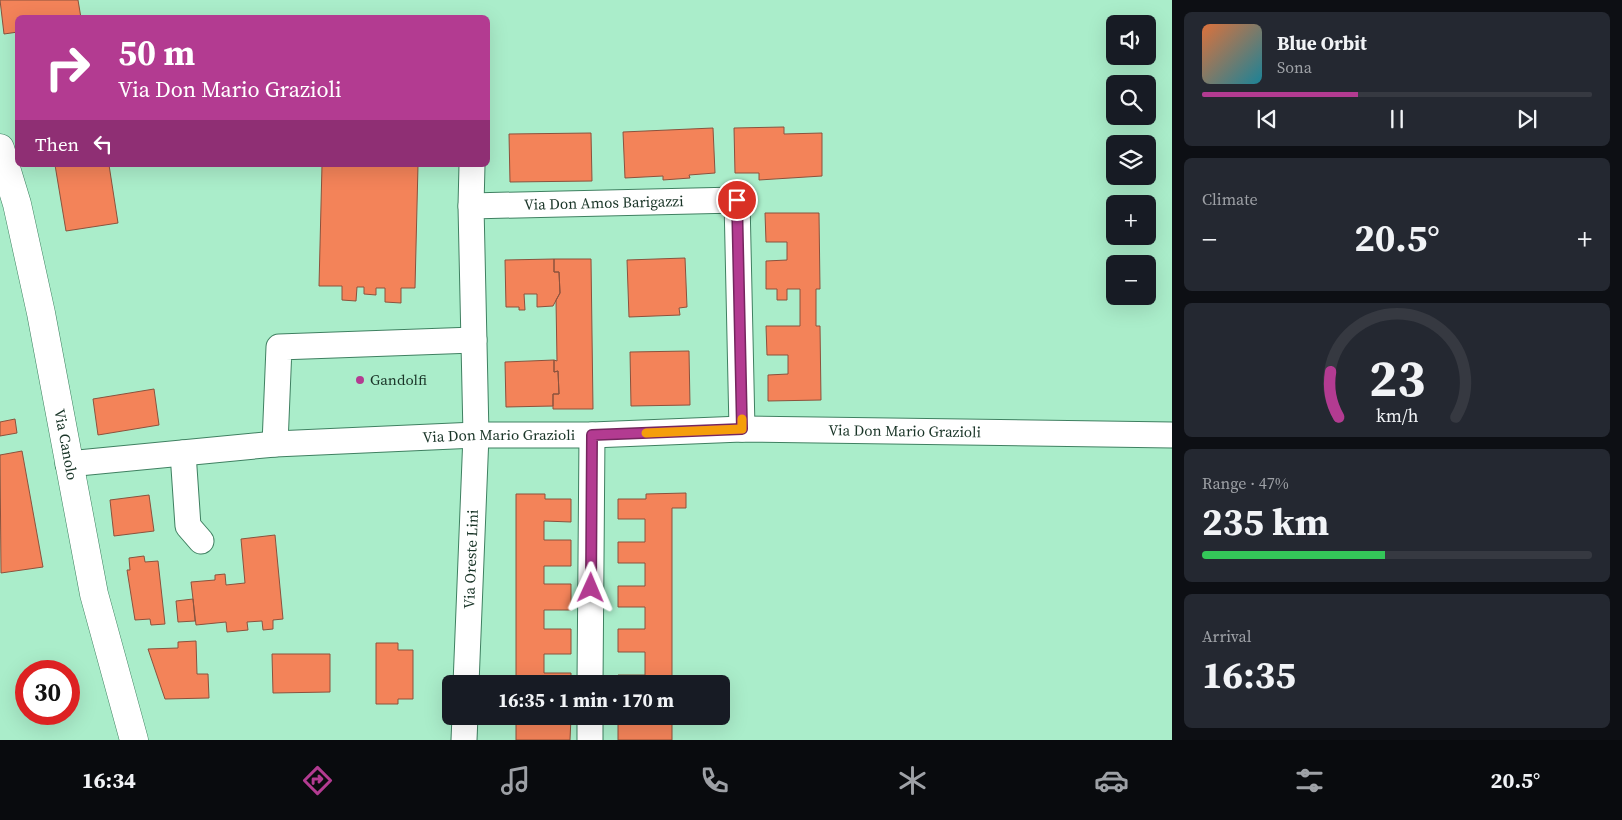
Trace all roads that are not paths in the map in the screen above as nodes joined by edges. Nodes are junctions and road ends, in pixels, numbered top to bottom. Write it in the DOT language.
graph roads {
  1 [pos="0,148"];
  2 [pos="472,167"];
  3 [pos="471,206"];
  4 [pos="474,340"];
  5 [pos="742,429"];
  6 [pos="476,435"];
  7 [pos="592,435"];
  8 [pos="1172,435"];
  9 [pos="275,444"];
  10 [pos="183,453"];
  11 [pos="68,464"];
  12 [pos="201,541"];
  13 [pos="466,675"];
  14 [pos="590,675"];
  15 [pos="465,725"];
  16 [pos="590,725"];
  17 [pos="134,740"];
  18 [pos="464,740"];
  19 [pos="590,740"];
  1 -- 11 [label="street, Via Canolo"];
  2 -- 3 [label="street"];
  3 -- 4 [label="street"];
  3 -- 5 [label="street, Via Don Amos Barigazzi"];
  4 -- 6 [label="street"];
  4 -- 9 [label="street"];
  5 -- 7 [label="street, Via Don Mario Grazioli"];
  5 -- 8 [label="street, Via Don Mario Grazioli"];
  6 -- 7 [label="street, Via Don Mario Grazioli"];
  6 -- 9 [label="street, Via Don Mario Grazioli"];
  6 -- 13 [label="street, Via Oreste Lini"];
  7 -- 14 [label="street"];
  9 -- 10 [label="street, Via Don Mario Grazioli"];
  10 -- 11 [label="street, Via Don Mario Grazioli"];
  10 -- 12 [label="street"];
  11 -- 17 [label="street, Via Canolo"];
  15 -- 18 [label="street"];
  16 -- 19 [label="street"];
}
